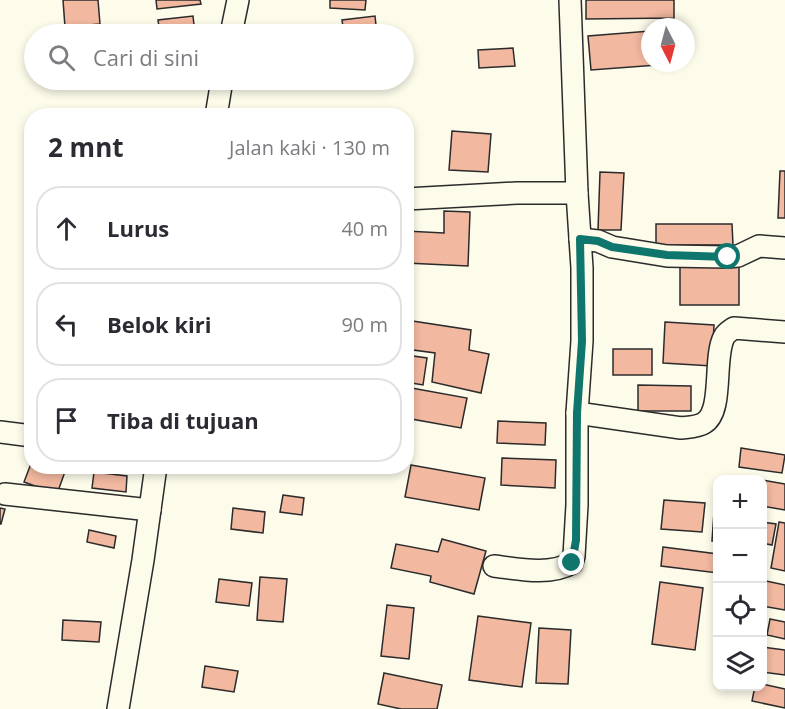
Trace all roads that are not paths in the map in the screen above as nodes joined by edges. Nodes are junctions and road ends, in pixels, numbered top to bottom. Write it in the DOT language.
graph roads {
  1 [pos="238,0"];
  2 [pos="570,0"];
  3 [pos="233,24"];
  4 [pos="220,90"];
  5 [pos="217,108"];
  6 [pos="577,193"];
  7 [pos="414,199"];
  8 [pos="580,239"];
  9 [pos="785,248"];
  10 [pos="785,332"];
  11 [pos="577,413"];
  12 [pos="0,432"];
  13 [pos="24,435"];
  14 [pos="155,474"];
  15 [pos="5,494"];
  16 [pos="150,510"];
  17 [pos="494,566"];
  18 [pos="118,709"];
  1 -- 3 [label="street"];
  2 -- 6 [label="street"];
  4 -- 5 [label="street"];
  6 -- 7 [label="street"];
  6 -- 8 [label="street"];
  8 -- 9 [label="street"];
  8 -- 11 [label="street"];
  10 -- 11 [label="street"];
  11 -- 17 [label="street"];
  12 -- 13 [label="street"];
  14 -- 16 [label="street"];
  15 -- 16 [label="street"];
  16 -- 18 [label="street"];
}
